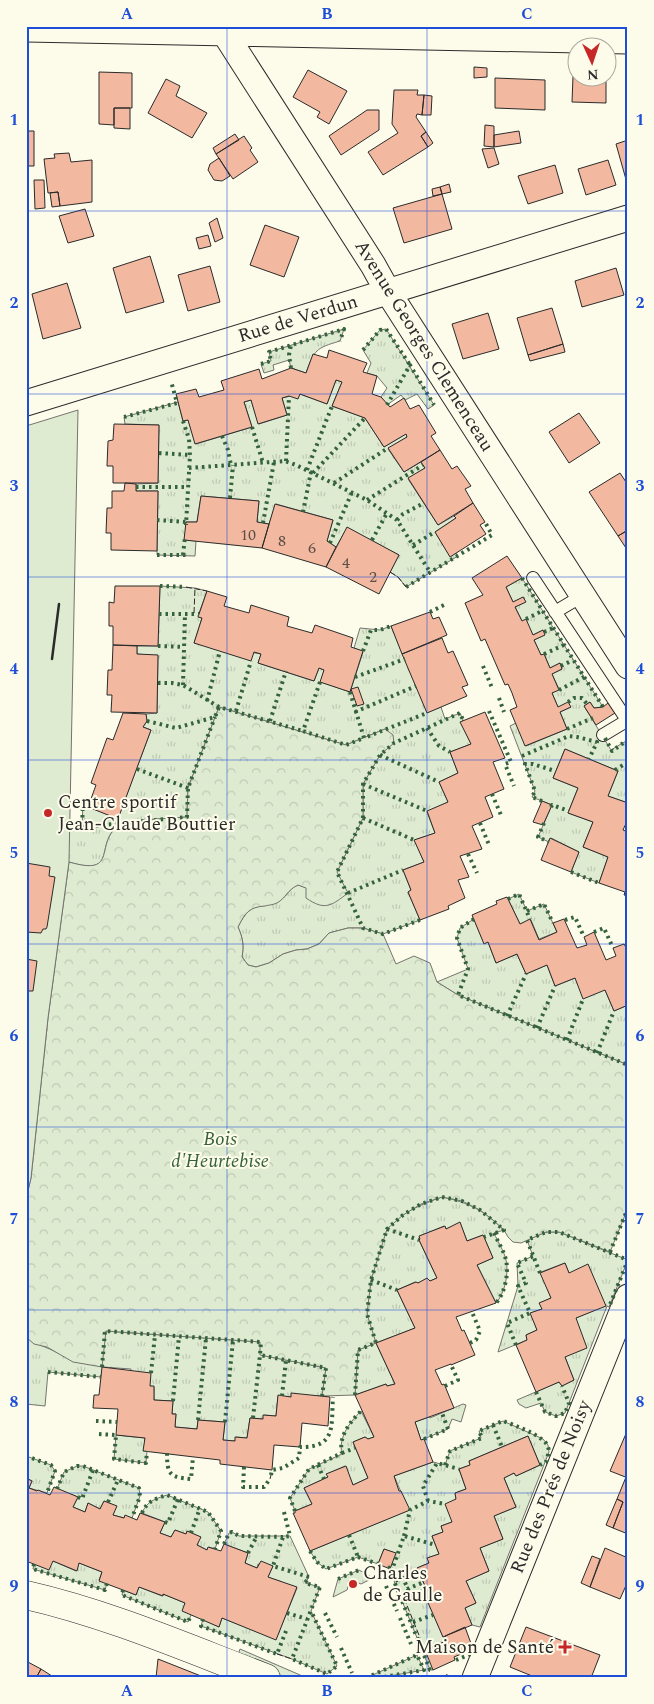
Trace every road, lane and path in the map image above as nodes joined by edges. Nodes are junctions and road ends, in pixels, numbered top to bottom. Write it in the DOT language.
graph roads {
  1 [pos="26,28"];
  2 [pos="222,29"];
  3 [pos="448,31"];
  4 [pos="628,41"];
  5 [pos="628,218"];
  6 [pos="388,292"];
  7 [pos="26,403"];
  8 [pos="533,578"];
  9 [pos="582,596"];
  10 [pos="555,612"];
  11 [pos="628,666"];
  12 [pos="628,720"];
  13 [pos="603,735"];
  14 [pos="628,1297"];
  15 [pos="26,1595"];
  16 [pos="266,1678"];
  17 [pos="475,1678"];
  1 -- 2 [label="street"];
  2 -- 3 [label="street"];
  2 -- 6 [label="street, Avenue Georges Clemenceau"];
  3 -- 4 [label="street"];
  5 -- 6 [label="street, Rue de Verdun"];
  6 -- 7 [label="street, Rue de Verdun"];
  6 -- 9 [label="street, Avenue Georges Clemenceau"];
  8 -- 10 [label="lane"];
  9 -- 10 [label="lane"];
  9 -- 11 [label="street, Avenue Georges Clemenceau"];
  10 -- 12 [label="lane"];
  12 -- 13 [label="lane"];
  14 -- 17 [label="street, Rue des Prés de Noisy"];
  15 -- 16 [label="main road"];
}
